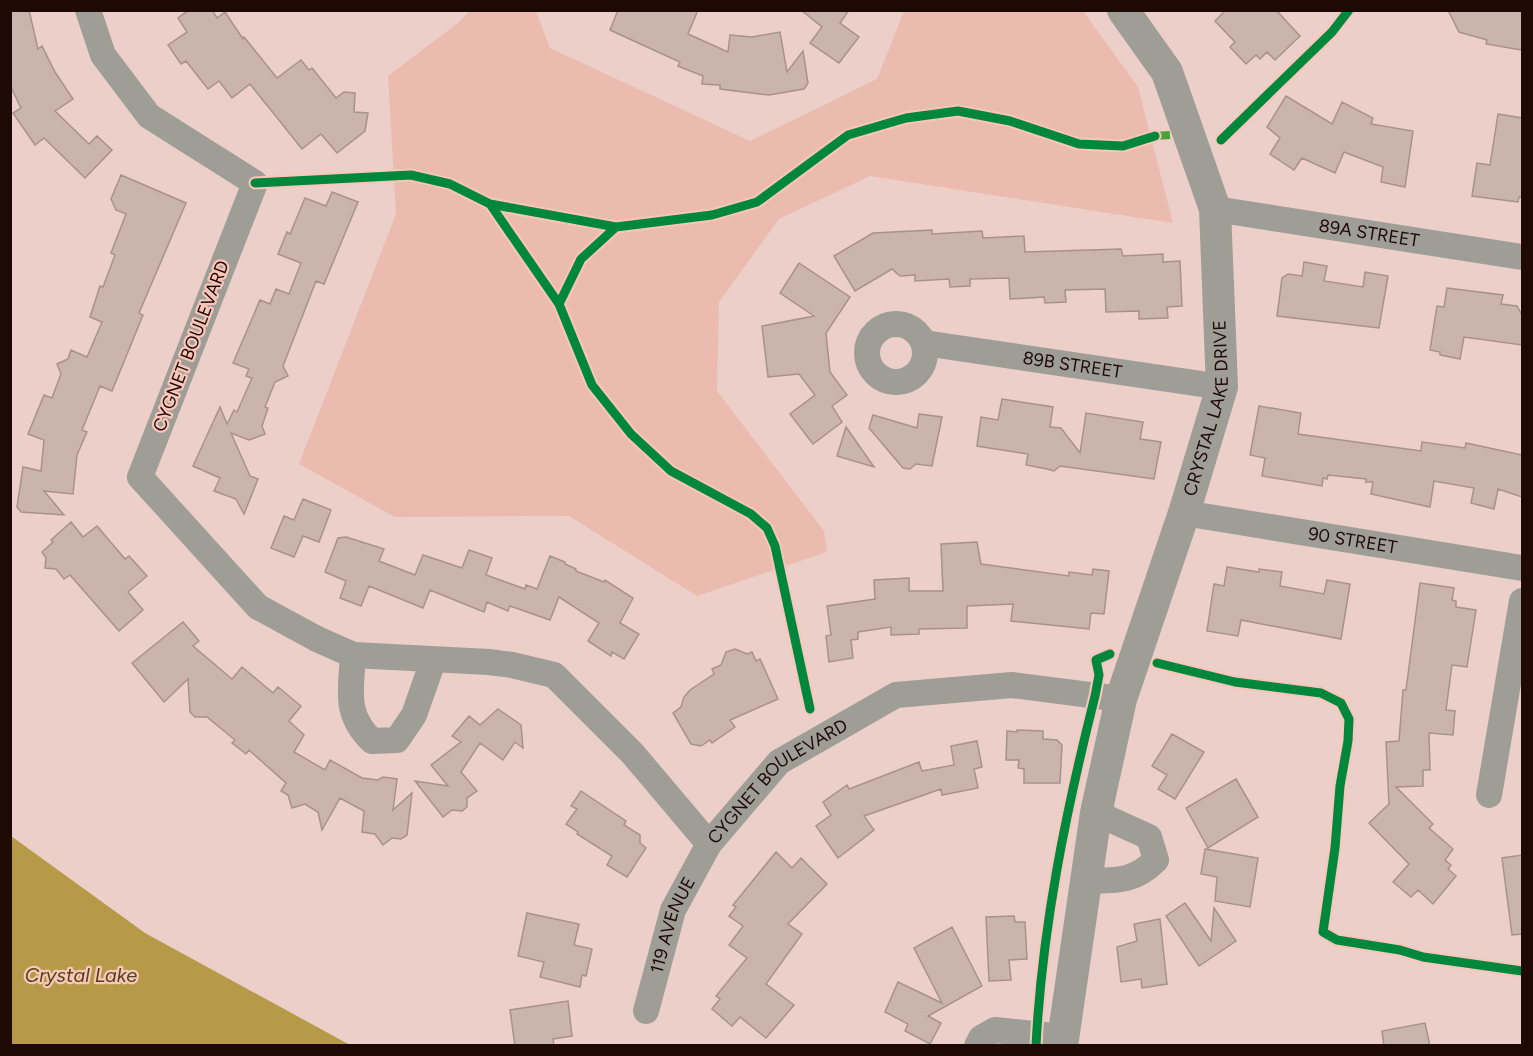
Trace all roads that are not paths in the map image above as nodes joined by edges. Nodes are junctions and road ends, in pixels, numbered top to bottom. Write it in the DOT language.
graph roads {
  1 [pos="88,10"];
  2 [pos="1123,10"];
  3 [pos="1215,209"];
  4 [pos="1522,256"];
  5 [pos="924,343"];
  6 [pos="1222,387"];
  7 [pos="1184,513"];
  8 [pos="1522,568"];
  9 [pos="1522,601"];
  10 [pos="353,655"];
  11 [pos="433,661"];
  12 [pos="1121,699"];
  13 [pos="1489,795"];
  14 [pos="1096,813"];
  15 [pos="709,844"];
  16 [pos="1084,881"];
  17 [pos="646,1011"];
  18 [pos="1062,1041"];
  19 [pos="977,1046"];
  1 -- 10 [label="street, CYGNET BOULEVARD"];
  2 -- 3 [label="street, CRYSTAL LAKE DRIVE"];
  3 -- 4 [label="street, 89A STREET"];
  3 -- 6 [label="street, CRYSTAL LAKE DRIVE"];
  5 -- 6 [label="street, 89B STREET"];
  6 -- 7 [label="street, CRYSTAL LAKE DRIVE"];
  7 -- 8 [label="street, 90 STREET"];
  7 -- 12 [label="street, CRYSTAL LAKE DRIVE"];
  9 -- 13 [label="street"];
  10 -- 11 [label="street, CYGNET BOULEVARD"];
  10 -- 11 [label="street"];
  11 -- 15 [label="street, CYGNET BOULEVARD"];
  12 -- 14 [label="street, CRYSTAL LAKE DRIVE"];
  12 -- 15 [label="street, CYGNET BOULEVARD"];
  14 -- 16 [label="street, CRYSTAL LAKE DRIVE"];
  14 -- 16 [label="street"];
  15 -- 17 [label="street, 119 AVENUE"];
  16 -- 18 [label="street, CRYSTAL LAKE DRIVE"];
  18 -- 19 [label="street, CRYSTAL LAKE DRIVE"];
}
